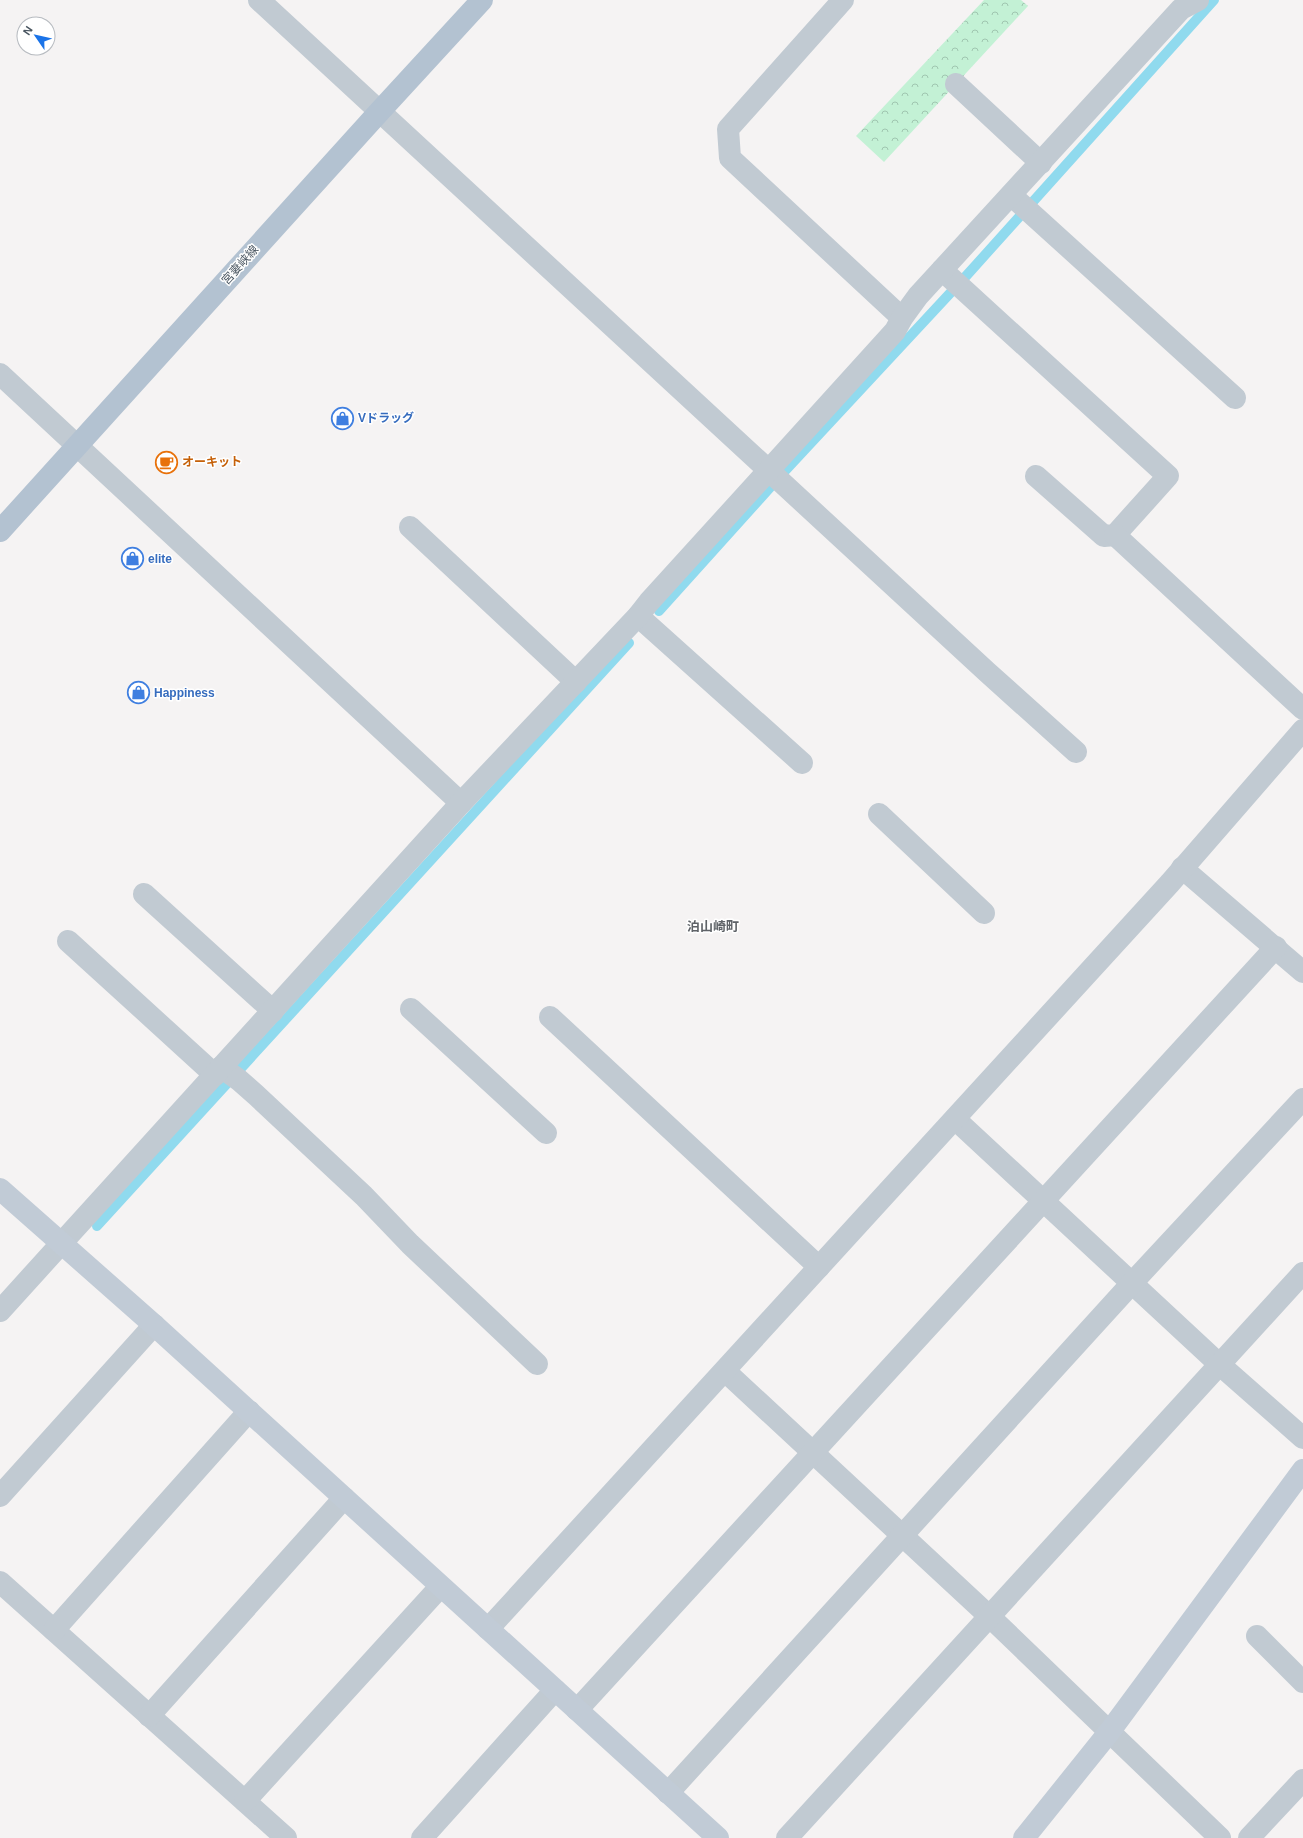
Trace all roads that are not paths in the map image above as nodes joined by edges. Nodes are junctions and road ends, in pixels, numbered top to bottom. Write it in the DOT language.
graph roads {
  1 [pos="259,0"];
  2 [pos="482,0"];
  3 [pos="843,0"];
  4 [pos="1183,3"];
  5 [pos="956,84"];
  6 [pos="380,111"];
  7 [pos="1042,163"];
  8 [pos="1014,198"];
  9 [pos="946,272"];
  10 [pos="902,318"];
  11 [pos="0,374"];
  12 [pos="1235,398"];
  13 [pos="76,446"];
  14 [pos="770,471"];
  15 [pos="1036,476"];
  16 [pos="410,527"];
  17 [pos="0,532"];
  18 [pos="1115,535"];
  19 [pos="638,616"];
  20 [pos="576,682"];
  21 [pos="1303,709"];
  22 [pos="1303,730"];
  23 [pos="1076,752"];
  24 [pos="802,763"];
  25 [pos="461,803"];
  26 [pos="879,814"];
  27 [pos="1182,868"];
  28 [pos="144,894"];
  29 [pos="984,913"];
  30 [pos="68,941"];
  31 [pos="1276,947"];
  32 [pos="1303,972"];
  33 [pos="411,1009"];
  34 [pos="273,1011"];
  35 [pos="550,1017"];
  36 [pos="225,1073"];
  37 [pos="1303,1099"];
  38 [pos="955,1118"];
  39 [pos="546,1133"];
  40 [pos="0,1189"];
  41 [pos="1044,1202"];
  42 [pos="61,1243"];
  43 [pos="819,1267"];
  44 [pos="1303,1273"];
  45 [pos="1132,1283"];
  46 [pos="0,1311"];
  47 [pos="154,1326"];
  48 [pos="537,1364"];
  49 [pos="1220,1364"];
  50 [pos="725,1371"];
  51 [pos="249,1411"];
  52 [pos="1303,1438"];
  53 [pos="812,1452"];
  54 [pos="1303,1470"];
  55 [pos="0,1496"];
  56 [pos="344,1498"];
  57 [pos="903,1536"];
  58 [pos="0,1582"];
  59 [pos="440,1587"];
  60 [pos="989,1616"];
  61 [pos="488,1629"];
  62 [pos="54,1630"];
  63 [pos="1257,1636"];
  64 [pos="1303,1682"];
  65 [pos="554,1690"];
  66 [pos="578,1710"];
  67 [pos="150,1716"];
  68 [pos="1110,1731"];
  69 [pos="1303,1780"];
  70 [pos="668,1792"];
  71 [pos="245,1801"];
  72 [pos="286,1838"];
  73 [pos="422,1838"];
  74 [pos="718,1838"];
  75 [pos="787,1838"];
  76 [pos="1024,1838"];
  77 [pos="1220,1838"];
  78 [pos="1248,1838"];
  1 -- 6 [label="street"];
  2 -- 6 [label="main road, 宮妻峡線"];
  3 -- 10 [label="street"];
  4 -- 7 [label="street"];
  5 -- 7 [label="street"];
  6 -- 13 [label="main road, 宮妻峡線"];
  6 -- 14 [label="street"];
  7 -- 8 [label="street"];
  8 -- 9 [label="street"];
  8 -- 12 [label="street"];
  9 -- 10 [label="street"];
  9 -- 18 [label="street"];
  10 -- 14 [label="street"];
  11 -- 13 [label="street"];
  13 -- 17 [label="main road, 宮妻峡線"];
  13 -- 25 [label="street"];
  14 -- 19 [label="street"];
  14 -- 23 [label="street"];
  15 -- 18 [label="street"];
  16 -- 20 [label="street"];
  18 -- 21 [label="street"];
  19 -- 20 [label="street"];
  19 -- 24 [label="street"];
  20 -- 25 [label="street"];
  22 -- 27 [label="street"];
  25 -- 34 [label="street"];
  26 -- 29 [label="street"];
  27 -- 31 [label="street"];
  27 -- 38 [label="street"];
  28 -- 34 [label="street"];
  30 -- 36 [label="street"];
  31 -- 32 [label="street"];
  31 -- 41 [label="street"];
  33 -- 39 [label="street"];
  34 -- 36 [label="street"];
  35 -- 43 [label="street"];
  36 -- 42 [label="street"];
  36 -- 48 [label="street"];
  37 -- 45 [label="street"];
  38 -- 41 [label="street"];
  38 -- 43 [label="street"];
  40 -- 42 [label="street"];
  41 -- 45 [label="street"];
  41 -- 53 [label="street"];
  42 -- 46 [label="street"];
  42 -- 47 [label="street"];
  43 -- 50 [label="street"];
  44 -- 49 [label="street"];
  45 -- 49 [label="street"];
  45 -- 57 [label="street"];
  47 -- 51 [label="street"];
  47 -- 55 [label="street"];
  49 -- 52 [label="street"];
  49 -- 60 [label="street"];
  50 -- 53 [label="street"];
  50 -- 61 [label="street"];
  51 -- 56 [label="street"];
  51 -- 62 [label="street"];
  53 -- 57 [label="street"];
  53 -- 66 [label="street"];
  54 -- 68 [label="street"];
  56 -- 59 [label="street"];
  56 -- 67 [label="street"];
  57 -- 60 [label="street"];
  57 -- 70 [label="street"];
  58 -- 62 [label="street"];
  59 -- 61 [label="street"];
  59 -- 71 [label="street"];
  60 -- 68 [label="street"];
  60 -- 75 [label="street"];
  61 -- 65 [label="street"];
  62 -- 67 [label="street"];
  63 -- 64 [label="street"];
  65 -- 66 [label="street"];
  65 -- 73 [label="street"];
  66 -- 70 [label="street"];
  67 -- 71 [label="street"];
  68 -- 76 [label="street"];
  68 -- 77 [label="street"];
  69 -- 78 [label="street"];
  70 -- 74 [label="street"];
  71 -- 72 [label="street"];
}
